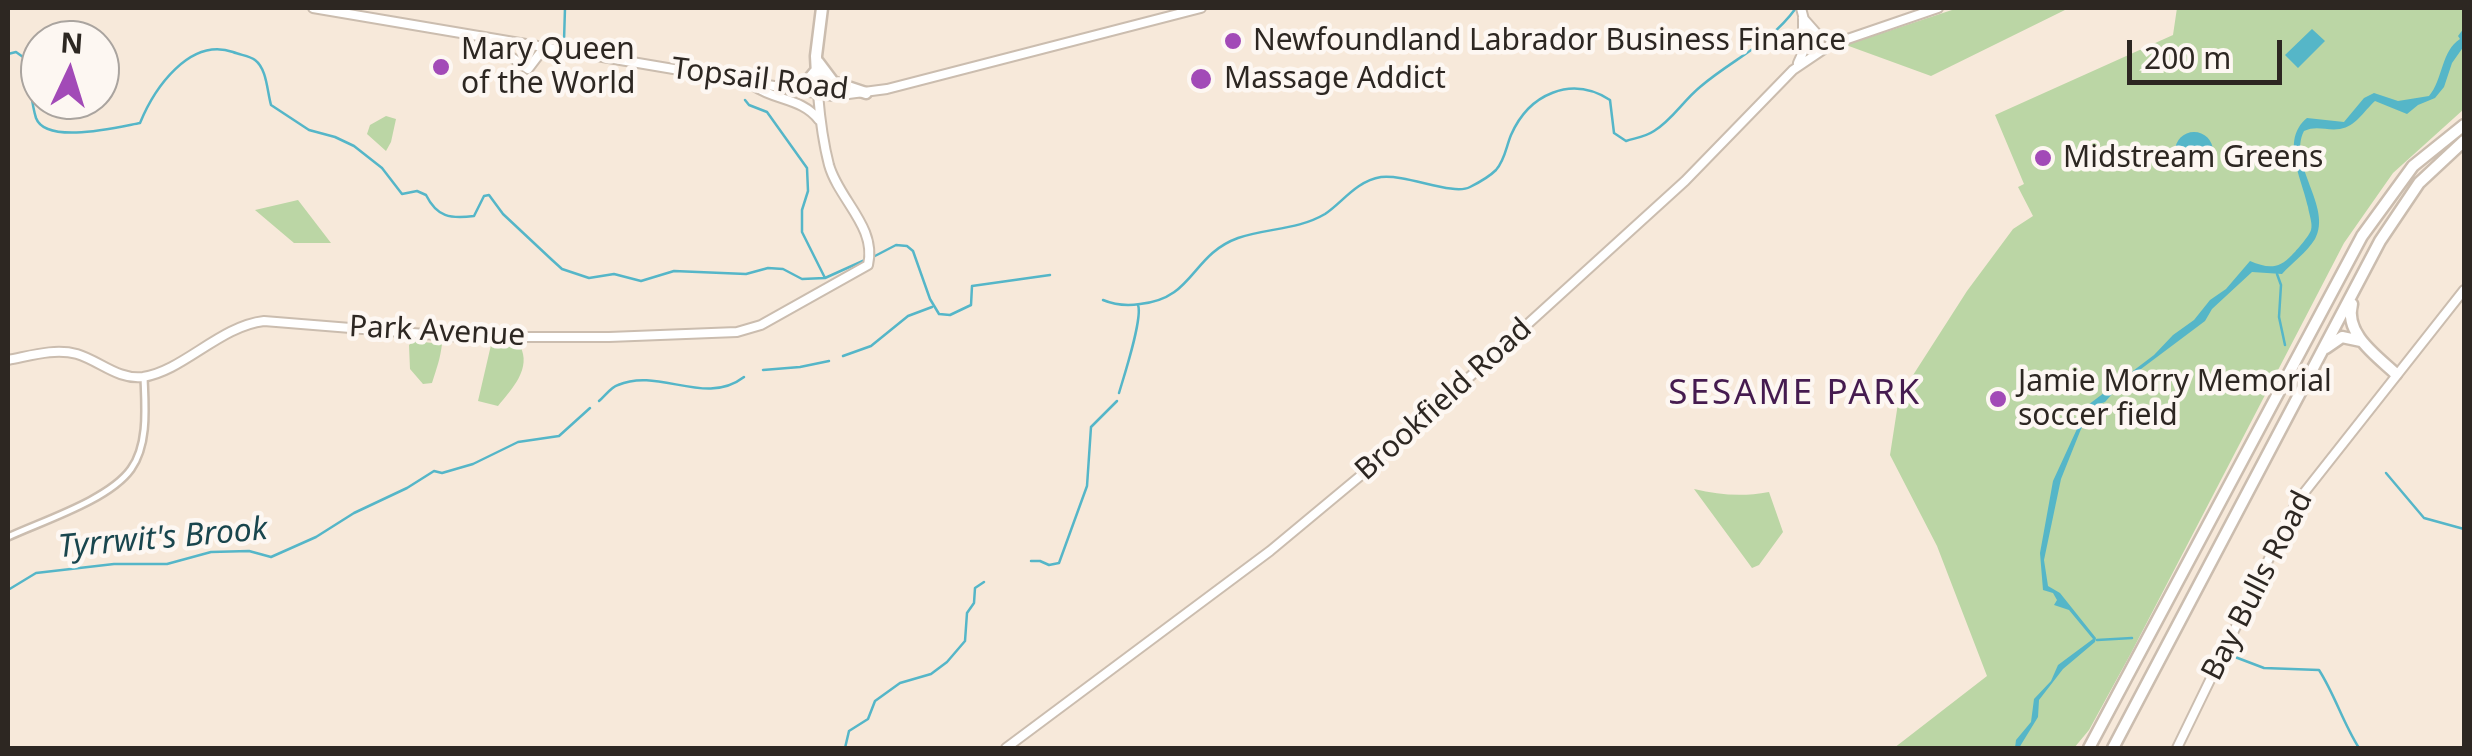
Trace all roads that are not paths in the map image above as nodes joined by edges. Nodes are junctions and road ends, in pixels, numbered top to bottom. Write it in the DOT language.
graph roads {
  1 [pos="314,8"];
  2 [pos="820,8"];
  3 [pos="1201,8"];
  4 [pos="1801,8"];
  5 [pos="1938,8"];
  6 [pos="1803,18"];
  7 [pos="487,38"];
  8 [pos="1848,38"];
  9 [pos="544,48"];
  10 [pos="1818,52"];
  11 [pos="816,56"];
  12 [pos="1794,70"];
  13 [pos="816,72"];
  14 [pos="749,82"];
  15 [pos="792,90"];
  16 [pos="866,93"];
  17 [pos="818,94"];
  18 [pos="833,96"];
  19 [pos="2464,116"];
  20 [pos="821,124"];
  21 [pos="2464,125"];
  22 [pos="2464,140"];
  23 [pos="2413,166"];
  24 [pos="2358,285"];
  25 [pos="2464,290"];
  26 [pos="2361,341"];
  27 [pos="8,360"];
  28 [pos="2396,374"];
  29 [pos="144,376"];
  30 [pos="2273,440"];
  31 [pos="8,536"];
  32 [pos="1006,748"];
  33 [pos="2089,748"];
  34 [pos="2113,748"];
  35 [pos="2177,748"];
  1 -- 7 [label="main road, Topsail Road"];
  2 -- 11 [label="highway"];
  3 -- 16 [label="main road, Topsail Road"];
  4 -- 6 [label="main road"];
  5 -- 8 [label="main road, Brookfield Road"];
  6 -- 8 [label="main road"];
  6 -- 10 [label="main road"];
  6 -- 12 [label="main road"];
  7 -- 9 [label="main road, Topsail Road"];
  7 -- 9 [label="main road"];
  8 -- 10 [label="main road, Brookfield Road"];
  9 -- 14 [label="main road, Topsail Road"];
  10 -- 12 [label="main road, Brookfield Road"];
  11 -- 13 [label="highway"];
  11 -- 16 [label="highway"];
  12 -- 32 [label="main road, Brookfield Road"];
  13 -- 15 [label="highway"];
  13 -- 17 [label="highway"];
  14 -- 15 [label="main road, Topsail Road"];
  14 -- 20 [label="main road"];
  15 -- 17 [label="main road, Topsail Road"];
  16 -- 18 [label="main road, Topsail Road"];
  17 -- 18 [label="main road, Topsail Road"];
  17 -- 20 [label="main road"];
  18 -- 20 [label="main road"];
  19 -- 23 [label="highway"];
  20 -- 29 [label="main road, Park Avenue"];
  21 -- 23 [label="highway"];
  22 -- 24 [label="highway"];
  23 -- 33 [label="highway"];
  24 -- 26 [label="highway"];
  24 -- 30 [label="highway"];
  25 -- 28 [label="main road, Bay Bulls Road"];
  26 -- 28 [label="highway"];
  26 -- 30 [label="highway"];
  27 -- 29 [label="main road"];
  28 -- 35 [label="main road, Bay Bulls Road"];
  29 -- 31 [label="street"];
  30 -- 34 [label="highway"];
}
